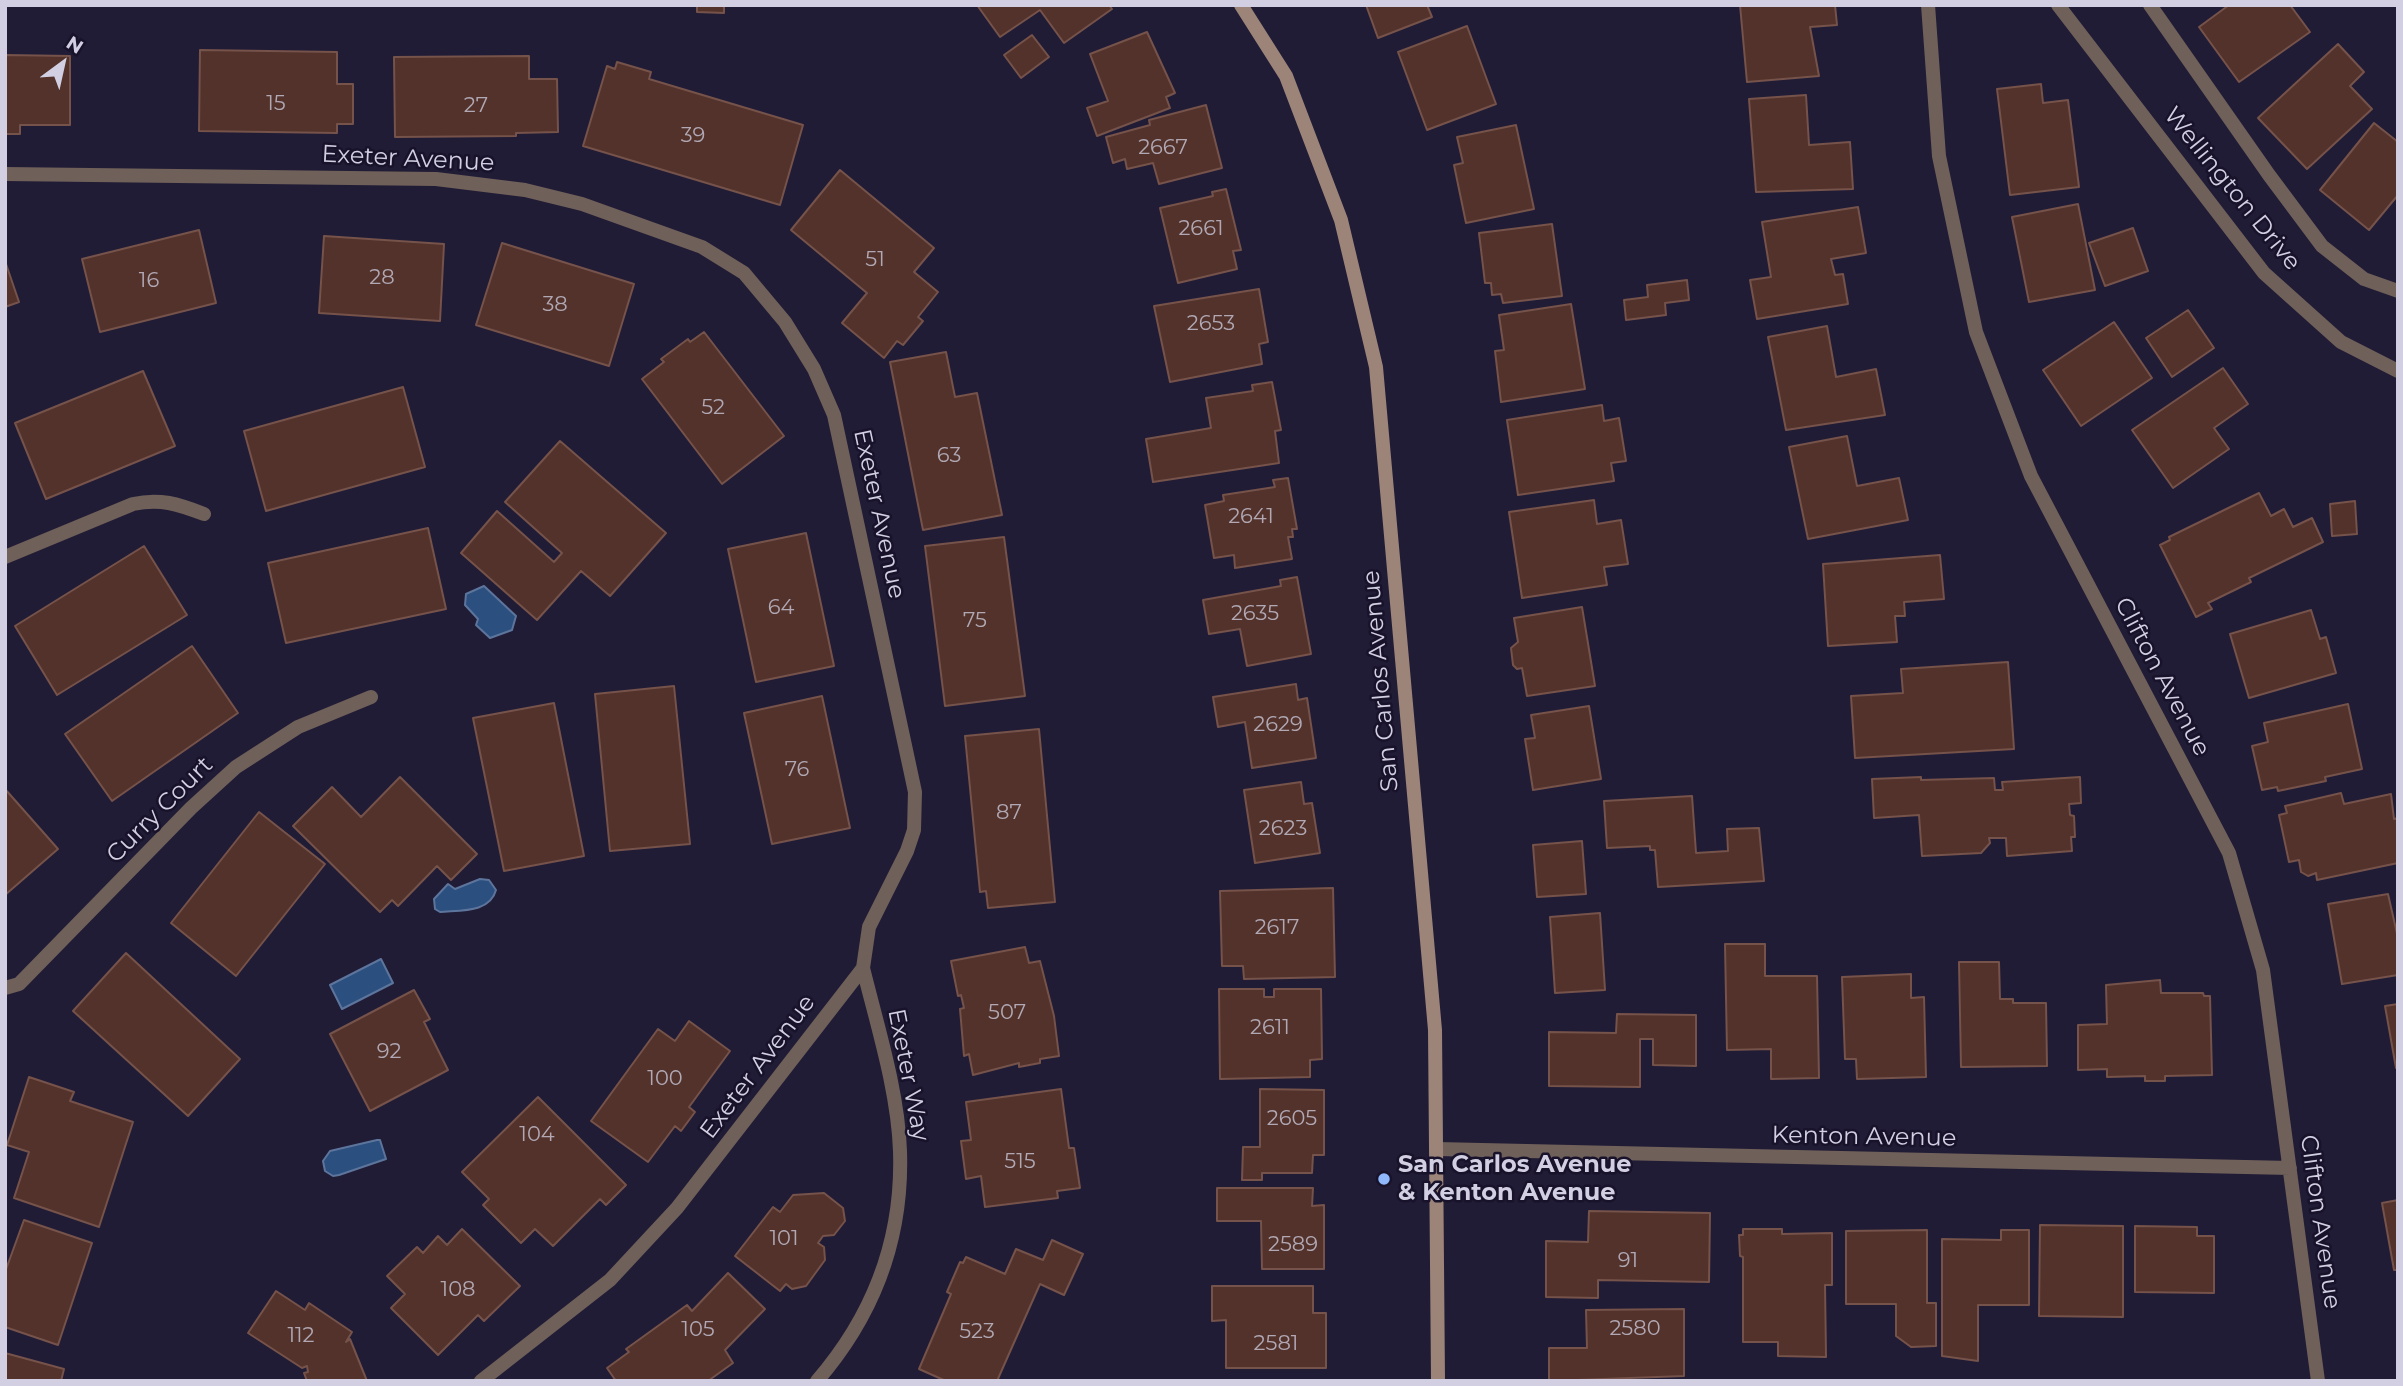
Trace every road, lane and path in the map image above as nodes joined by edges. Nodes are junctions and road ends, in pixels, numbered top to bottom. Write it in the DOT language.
graph roads {
  1 [pos="1241,5"];
  2 [pos="1928,5"];
  3 [pos="2058,5"];
  4 [pos="2150,5"];
  5 [pos="5,174"];
  6 [pos="2398,291"];
  7 [pos="2398,371"];
  8 [pos="204,514"];
  9 [pos="5,557"];
  10 [pos="371,697"];
  11 [pos="863,968"];
  12 [pos="5,988"];
  13 [pos="1437,1149"];
  14 [pos="2290,1168"];
  15 [pos="481,1381"];
  16 [pos="817,1381"];
  17 [pos="1438,1381"];
  18 [pos="2318,1381"];
  1 -- 13 [label="main road, San Carlos Avenue"];
  2 -- 14 [label="street, Clifton Avenue"];
  3 -- 7 [label="street, Wellington Drive"];
  4 -- 6 [label="street"];
  5 -- 11 [label="street, Exeter Avenue"];
  8 -- 9 [label="street"];
  10 -- 12 [label="street, Curry Court"];
  11 -- 15 [label="street, Exeter Avenue"];
  11 -- 16 [label="street, Exeter Way"];
  13 -- 14 [label="street, Kenton Avenue"];
  13 -- 17 [label="main road, San Carlos Avenue"];
  14 -- 18 [label="street, Clifton Avenue"];
}
